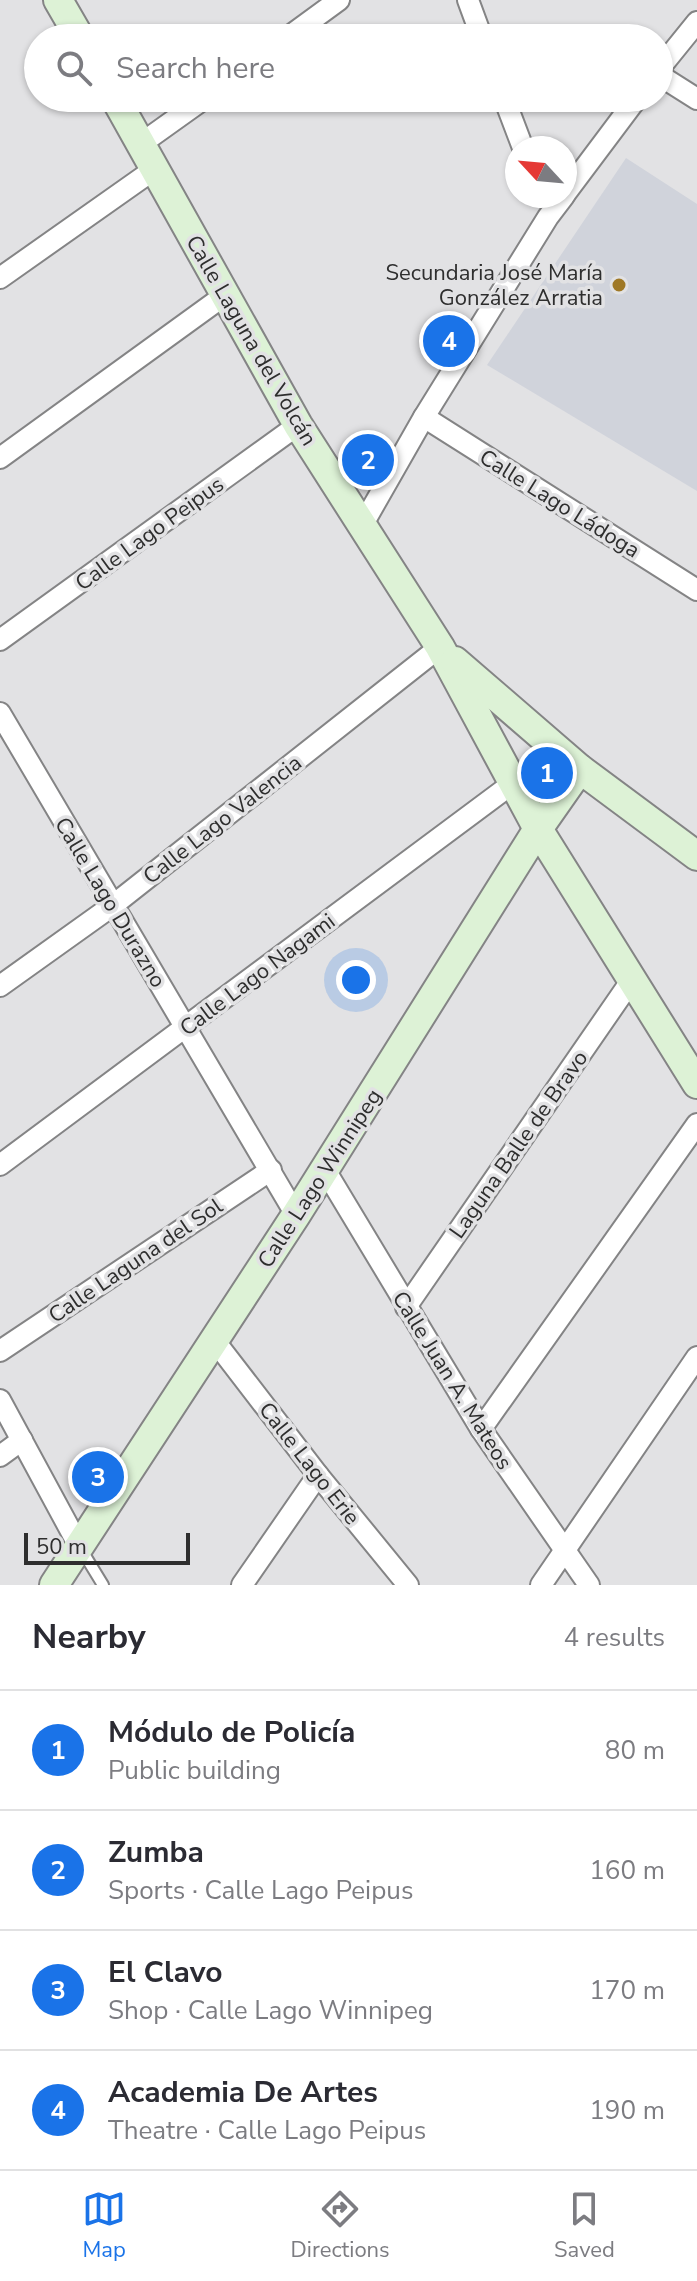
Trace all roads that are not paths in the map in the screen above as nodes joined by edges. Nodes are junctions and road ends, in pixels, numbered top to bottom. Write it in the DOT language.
graph roads {
  1 [pos="58,0"];
  2 [pos="339,0"];
  3 [pos="468,0"];
  4 [pos="697,22"];
  5 [pos="72,24"];
  6 [pos="306,24"];
  7 [pos="477,24"];
  8 [pos="673,54"];
  9 [pos="673,82"];
  10 [pos="697,99"];
  11 [pos="123,112"];
  12 [pos="191,112"];
  13 [pos="509,112"];
  14 [pos="626,112"];
  15 [pos="518,136"];
  16 [pos="149,156"];
  17 [pos="577,178"];
  18 [pos="545,208"];
  19 [pos="555,208"];
  20 [pos="548,217"];
  21 [pos="0,278"];
  22 [pos="225,295"];
  23 [pos="424,417"];
  24 [pos="298,425"];
  25 [pos="0,458"];
  26 [pos="363,524"];
  27 [pos="697,590"];
  28 [pos="0,640"];
  29 [pos="440,647"];
  30 [pos="3,727"];
  31 [pos="580,769"];
  32 [pos="513,783"];
  33 [pos="538,829"];
  34 [pos="697,856"];
  35 [pos="112,906"];
  36 [pos="631,981"];
  37 [pos="0,986"];
  38 [pos="187,1026"];
  39 [pos="697,1084"];
  40 [pos="697,1124"];
  41 [pos="0,1165"];
  42 [pos="271,1170"];
  43 [pos="325,1170"];
  44 [pos="296,1215"];
  45 [pos="406,1307"];
  46 [pos="214,1340"];
  47 [pos="0,1351"];
  48 [pos="697,1357"];
  49 [pos="0,1400"];
  50 [pos="481,1429"];
  51 [pos="22,1440"];
  52 [pos="0,1456"];
  53 [pos="318,1475"];
  54 [pos="79,1546"];
  55 [pos="565,1547"];
  56 [pos="54,1585"];
  57 [pos="103,1585"];
  58 [pos="242,1585"];
  59 [pos="408,1585"];
  60 [pos="541,1585"];
  61 [pos="589,1585"];
  1 -- 5 [label="main road"];
  2 -- 6 [label="street"];
  3 -- 7 [label="street"];
  4 -- 8 [label="street"];
  9 -- 10 [label="street"];
  11 -- 16 [label="main road, Calle Laguna del Volcán"];
  12 -- 16 [label="street"];
  13 -- 15 [label="street"];
  14 -- 17 [label="street"];
  16 -- 21 [label="street"];
  16 -- 22 [label="main road, Calle Laguna del Volcán"];
  18 -- 20 [label="street"];
  19 -- 20 [label="street"];
  20 -- 23 [label="street"];
  22 -- 24 [label="main road, Calle Laguna del Volcán"];
  22 -- 25 [label="street"];
  23 -- 26 [label="street"];
  23 -- 27 [label="street, Calle Lago Ládoga"];
  24 -- 26 [label="main road, Calle Laguna del Volcán"];
  24 -- 28 [label="street, Calle Lago Peipus"];
  26 -- 29 [label="main road, Calle Laguna del Volcán"];
  29 -- 31 [label="main road"];
  29 -- 32 [label="main road, Calle Laguna del Volcán"];
  29 -- 35 [label="street, Calle Lago Valencia"];
  30 -- 35 [label="street, Calle Lago Durazno"];
  31 -- 33 [label="main road, Calle Lago Winnipeg"];
  31 -- 34 [label="main road"];
  32 -- 33 [label="main road, Calle Laguna del Volcán"];
  32 -- 38 [label="street, Calle Lago Nagami"];
  33 -- 36 [label="main road, Calle Laguna del Volcán"];
  33 -- 43 [label="main road, Calle Lago Winnipeg"];
  35 -- 37 [label="street, Calle Lago Valencia"];
  35 -- 38 [label="street, Calle Lago Durazno"];
  36 -- 39 [label="main road, Calle Laguna del Volcán"];
  36 -- 45 [label="street, Laguna Balle de Bravo"];
  38 -- 41 [label="street, Calle Lago Nagami"];
  38 -- 42 [label="street, Calle Lago Durazno"];
  40 -- 50 [label="street"];
  42 -- 44 [label="street, Calle Lago Durazno"];
  42 -- 47 [label="street, Calle Laguna del Sol"];
  43 -- 44 [label="main road, Calle Lago Winnipeg"];
  43 -- 45 [label="street, Calle Juan A. Mateos"];
  44 -- 46 [label="main road, Calle Lago Winnipeg"];
  45 -- 50 [label="street, Calle Juan A. Mateos"];
  46 -- 53 [label="street, Calle Lago Erie"];
  46 -- 54 [label="main road, Calle Lago Winnipeg"];
  48 -- 55 [label="street"];
  49 -- 51 [label="street"];
  50 -- 55 [label="street, Calle Juan A. Mateos"];
  51 -- 52 [label="street"];
  51 -- 54 [label="street"];
  53 -- 58 [label="street"];
  53 -- 59 [label="street, Calle Lago Erie"];
  54 -- 56 [label="main road, Calle Lago Winnipeg"];
  54 -- 57 [label="lane"];
  55 -- 60 [label="street"];
  55 -- 61 [label="street, Calle Juan A. Mateos"];
}
